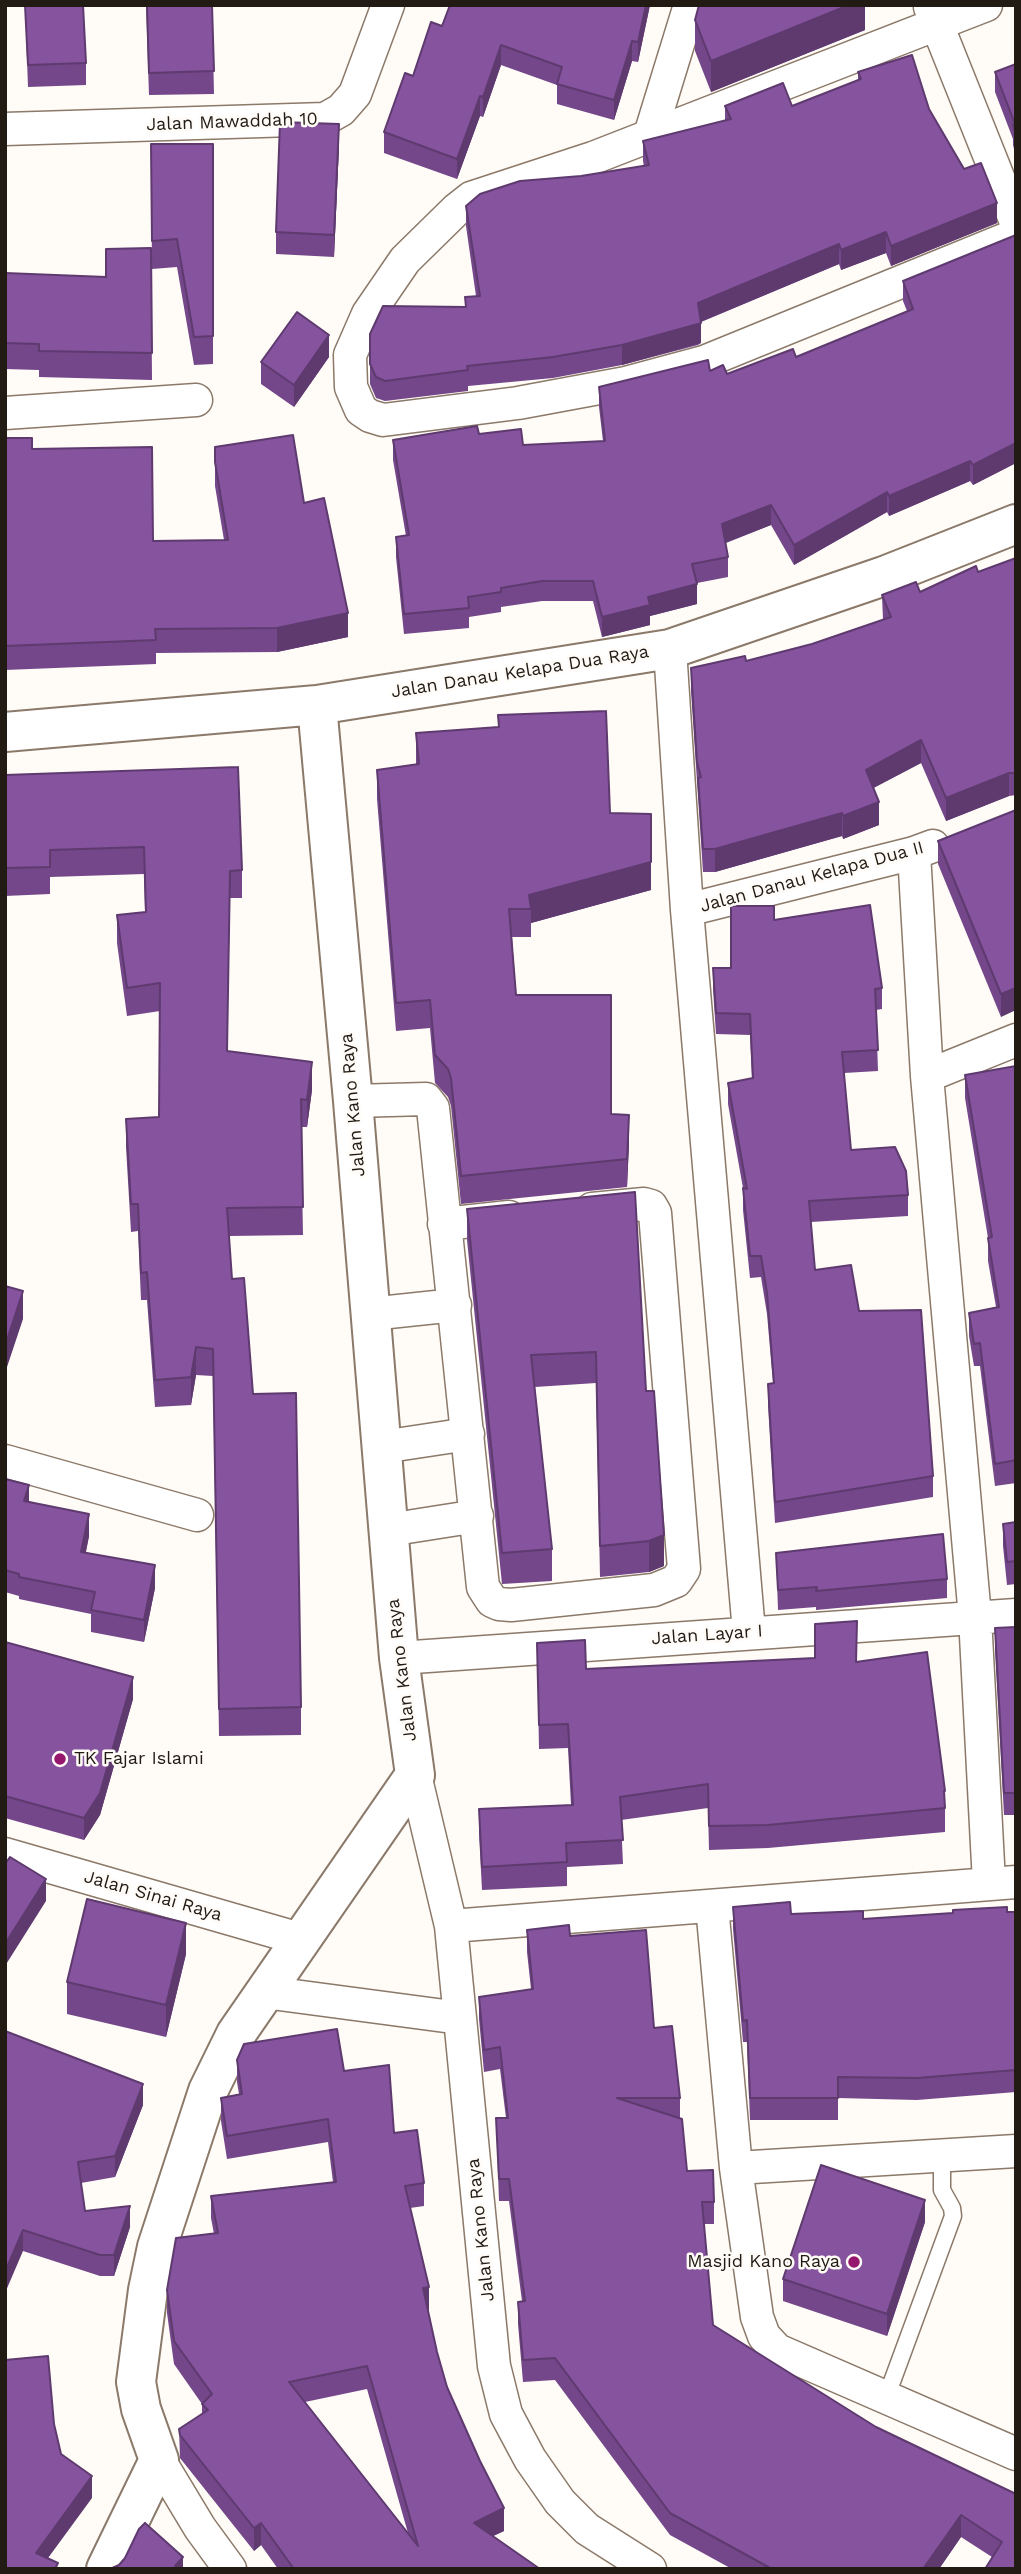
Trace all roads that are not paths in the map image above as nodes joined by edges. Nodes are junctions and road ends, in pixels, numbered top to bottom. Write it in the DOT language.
graph roads {
  1 [pos="388,5"];
  2 [pos="690,5"];
  3 [pos="986,5"];
  4 [pos="933,15"];
  5 [pos="5,129"];
  6 [pos="650,135"];
  7 [pos="1016,222"];
  8 [pos="1016,235"];
  9 [pos="197,400"];
  10 [pos="5,413"];
  11 [pos="1016,524"];
  12 [pos="670,649"];
  13 [pos="317,705"];
  14 [pos="5,732"];
  15 [pos="965,833"];
  16 [pos="914,853"];
  17 [pos="687,910"];
  18 [pos="1016,1040"];
  19 [pos="927,1076"];
  20 [pos="352,1101"];
  21 [pos="444,1224"];
  22 [pos="455,1305"];
  23 [pos="370,1314"];
  24 [pos="468,1434"];
  25 [pos="382,1447"];
  26 [pos="5,1461"];
  27 [pos="197,1515"];
  28 [pos="477,1517"];
  29 [pos="388,1530"];
  30 [pos="1016,1615"];
  31 [pos="975,1617"];
  32 [pos="750,1632"];
  33 [pos="399,1658"];
  34 [pos="415,1775"];
  35 [pos="5,1854"];
  36 [pos="1002,1883"];
  37 [pos="712,1906"];
  38 [pos="451,1926"];
  39 [pos="300,1939"];
  40 [pos="264,1992"];
  41 [pos="460,2018"];
  42 [pos="1016,2151"];
  43 [pos="942,2156"];
  44 [pos="736,2168"];
  45 [pos="887,2398"];
  46 [pos="1016,2454"];
  47 [pos="159,2459"];
  48 [pos="106,2569"];
  49 [pos="230,2569"];
  50 [pos="650,2569"];
  1 -- 5 [label="street, Jalan Mawaddah 10"];
  2 -- 6 [label="street"];
  3 -- 4 [label="street"];
  4 -- 6 [label="street"];
  4 -- 7 [label="street"];
  6 -- 8 [label="street"];
  9 -- 10 [label="street"];
  11 -- 12 [label="street, Jalan Danau Kelapa Dua Raya"];
  12 -- 13 [label="street, Jalan Danau Kelapa Dua Raya"];
  12 -- 17 [label="street"];
  13 -- 14 [label="street, Jalan Danau Kelapa Dua Raya"];
  13 -- 20 [label="street, Jalan Kano Raya"];
  15 -- 16 [label="street, Jalan Danau Kelapa Dua II"];
  16 -- 17 [label="street, Jalan Danau Kelapa Dua II"];
  16 -- 19 [label="street"];
  17 -- 32 [label="street"];
  18 -- 19 [label="street"];
  19 -- 31 [label="street"];
  20 -- 21 [label="street"];
  20 -- 23 [label="street, Jalan Kano Raya"];
  21 -- 22 [label="street"];
  21 -- 28 [label="street"];
  22 -- 23 [label="street"];
  22 -- 24 [label="street"];
  23 -- 25 [label="street, Jalan Kano Raya"];
  24 -- 25 [label="street"];
  24 -- 28 [label="street"];
  25 -- 29 [label="street, Jalan Kano Raya"];
  26 -- 27 [label="street"];
  28 -- 29 [label="street"];
  29 -- 33 [label="street, Jalan Kano Raya"];
  30 -- 31 [label="street, Jalan Layar I"];
  31 -- 32 [label="street, Jalan Layar I"];
  31 -- 36 [label="street"];
  32 -- 33 [label="street, Jalan Layar I"];
  33 -- 34 [label="street, Jalan Kano Raya"];
  34 -- 38 [label="street, Jalan Kano Raya"];
  34 -- 39 [label="street"];
  35 -- 39 [label="street, Jalan Sinai Raya"];
  36 -- 37 [label="street"];
  37 -- 38 [label="street"];
  37 -- 44 [label="street"];
  38 -- 41 [label="street, Jalan Kano Raya"];
  39 -- 40 [label="street"];
  40 -- 41 [label="street"];
  40 -- 47 [label="street"];
  41 -- 50 [label="street, Jalan Kano Raya"];
  42 -- 43 [label="street"];
  43 -- 44 [label="street"];
  43 -- 45 [label="lane"];
  44 -- 45 [label="street"];
  45 -- 46 [label="street"];
  47 -- 48 [label="street"];
  47 -- 49 [label="street"];
}
